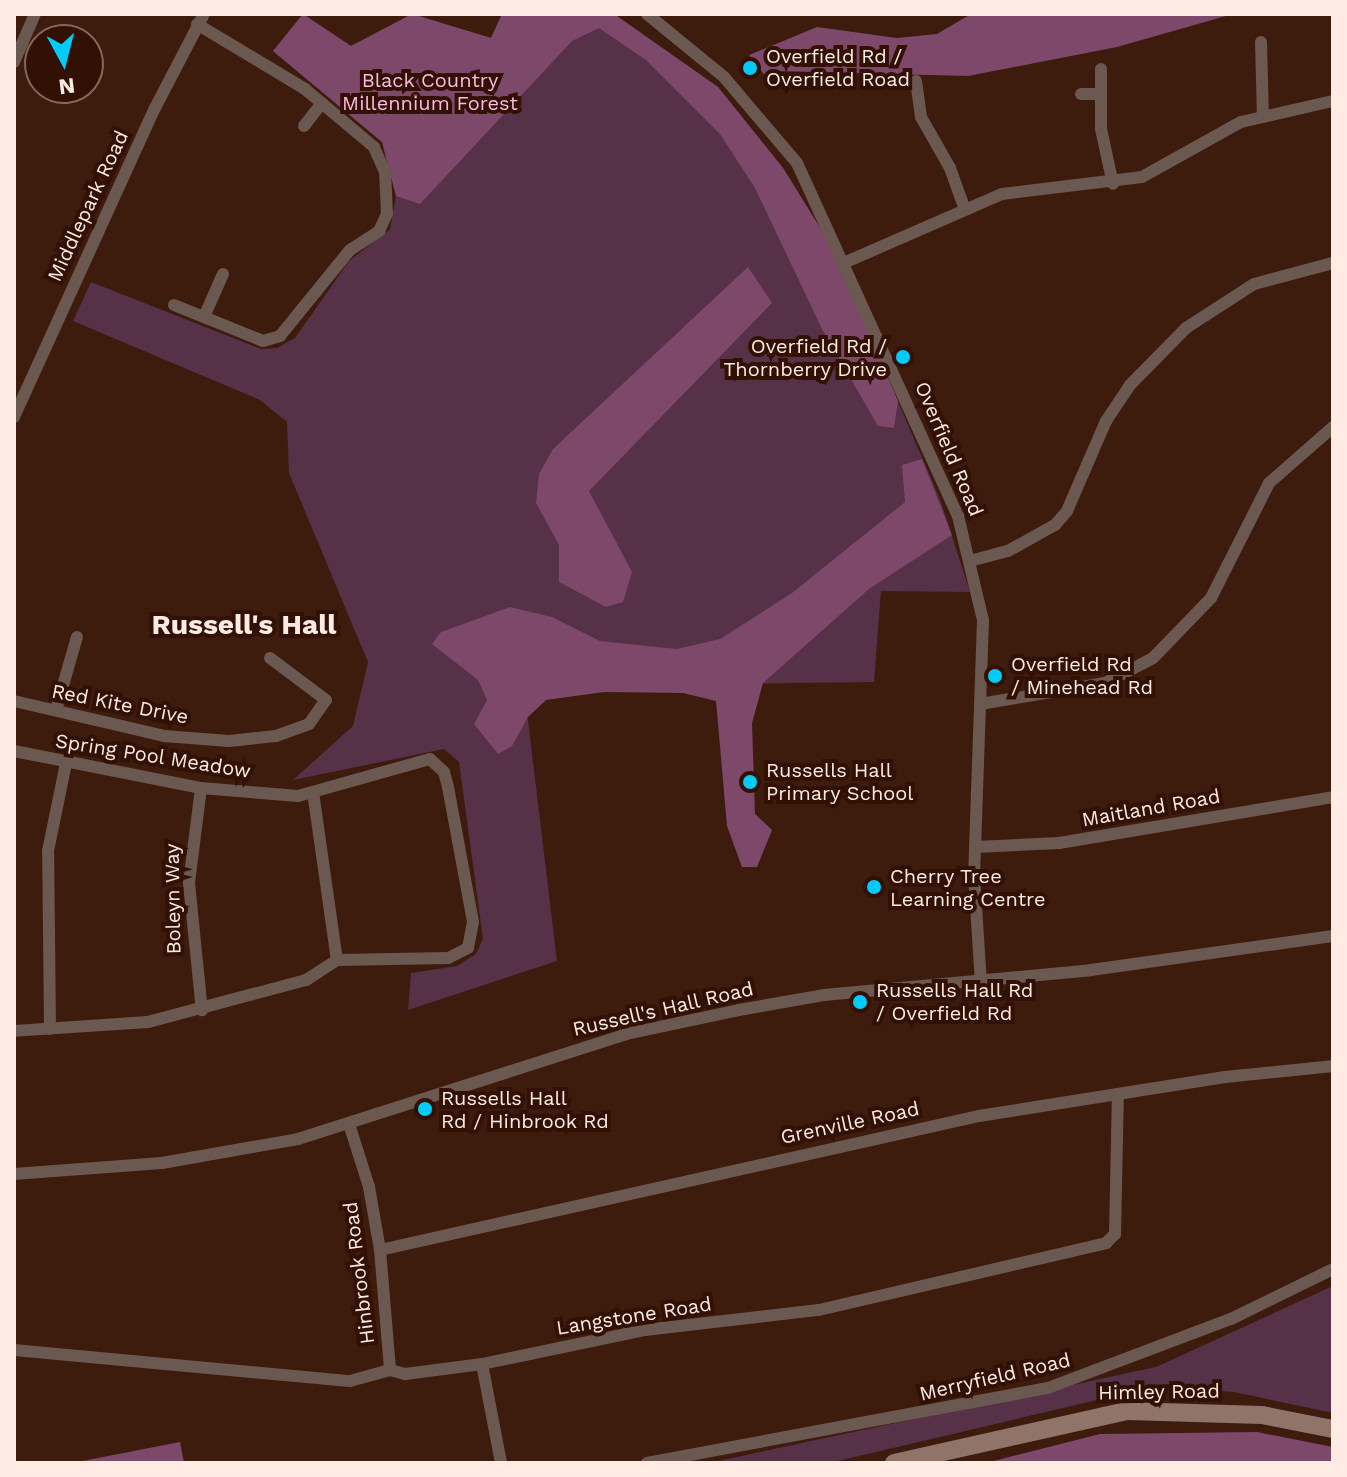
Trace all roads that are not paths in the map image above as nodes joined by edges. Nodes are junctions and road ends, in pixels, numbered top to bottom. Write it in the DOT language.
graph roads {
  1 [pos="35,14"];
  2 [pos="647,14"];
  3 [pos="201,19"];
  4 [pos="1261,42"];
  5 [pos="14,62"];
  6 [pos="1101,69"];
  7 [pos="916,81"];
  8 [pos="1081,94"];
  9 [pos="1100,94"];
  10 [pos="1333,101"];
  11 [pos="322,103"];
  12 [pos="1263,117"];
  13 [pos="304,126"];
  14 [pos="1113,184"];
  15 [pos="964,207"];
  16 [pos="846,262"];
  17 [pos="1333,263"];
  18 [pos="223,274"];
  19 [pos="174,305"];
  20 [pos="204,317"];
  21 [pos="14,417"];
  22 [pos="1333,427"];
  23 [pos="970,561"];
  24 [pos="77,637"];
  25 [pos="270,658"];
  26 [pos="14,701"];
  27 [pos="980,704"];
  28 [pos="56,710"];
  29 [pos="14,751"];
  30 [pos="66,763"];
  31 [pos="201,788"];
  32 [pos="313,792"];
  33 [pos="1333,797"];
  34 [pos="975,847"];
  35 [pos="1333,936"];
  36 [pos="337,960"];
  37 [pos="981,982"];
  38 [pos="202,1010"];
  39 [pos="50,1029"];
  40 [pos="14,1031"];
  41 [pos="1333,1066"];
  42 [pos="1118,1094"];
  43 [pos="350,1127"];
  44 [pos="14,1174"];
  45 [pos="380,1250"];
  46 [pos="1333,1269"];
  47 [pos="14,1350"];
  48 [pos="482,1364"];
  49 [pos="390,1370"];
  50 [pos="1333,1429"];
  51 [pos="501,1463"];
  52 [pos="647,1463"];
  53 [pos="894,1463"];
  1 -- 5 [label="street"];
  2 -- 16 [label="street, Overfield Road"];
  3 -- 11 [label="street"];
  3 -- 21 [label="street, Middlepark Road"];
  4 -- 12 [label="street"];
  6 -- 9 [label="street"];
  7 -- 15 [label="street"];
  8 -- 9 [label="street"];
  9 -- 14 [label="street"];
  10 -- 12 [label="street"];
  11 -- 13 [label="street"];
  11 -- 20 [label="street"];
  12 -- 14 [label="street"];
  14 -- 15 [label="street"];
  15 -- 16 [label="street"];
  16 -- 23 [label="street, Overfield Road"];
  17 -- 23 [label="street"];
  18 -- 20 [label="street"];
  19 -- 20 [label="street"];
  22 -- 27 [label="street"];
  23 -- 27 [label="street, Overfield Road"];
  24 -- 28 [label="street"];
  25 -- 28 [label="street, Red Kite Drive"];
  26 -- 28 [label="street, Red Kite Drive"];
  27 -- 34 [label="street, Overfield Road"];
  29 -- 30 [label="street, Spring Pool Meadow"];
  30 -- 31 [label="street, Spring Pool Meadow"];
  30 -- 39 [label="street"];
  31 -- 32 [label="street, Spring Pool Meadow"];
  31 -- 38 [label="street, Boleyn Way"];
  32 -- 36 [label="street"];
  32 -- 36 [label="street, Spring Pool Meadow"];
  33 -- 34 [label="street, Maitland Road"];
  34 -- 37 [label="street, Overfield Road"];
  35 -- 37 [label="street, Russell's Hall Road"];
  36 -- 38 [label="street"];
  37 -- 43 [label="street, Russell's Hall Road"];
  38 -- 39 [label="street"];
  39 -- 40 [label="street"];
  41 -- 42 [label="street, Grenville Road"];
  42 -- 45 [label="street, Grenville Road"];
  42 -- 48 [label="street, Langstone Road"];
  43 -- 44 [label="street, Russell's Hall Road"];
  43 -- 45 [label="street, Hinbrook Road"];
  45 -- 49 [label="street, Hinbrook Road"];
  46 -- 52 [label="street, Merryfield Road"];
  47 -- 49 [label="street, Langstone Road"];
  48 -- 49 [label="street, Langstone Road"];
  48 -- 51 [label="street"];
  50 -- 53 [label="main road, Himley Road"];
}
